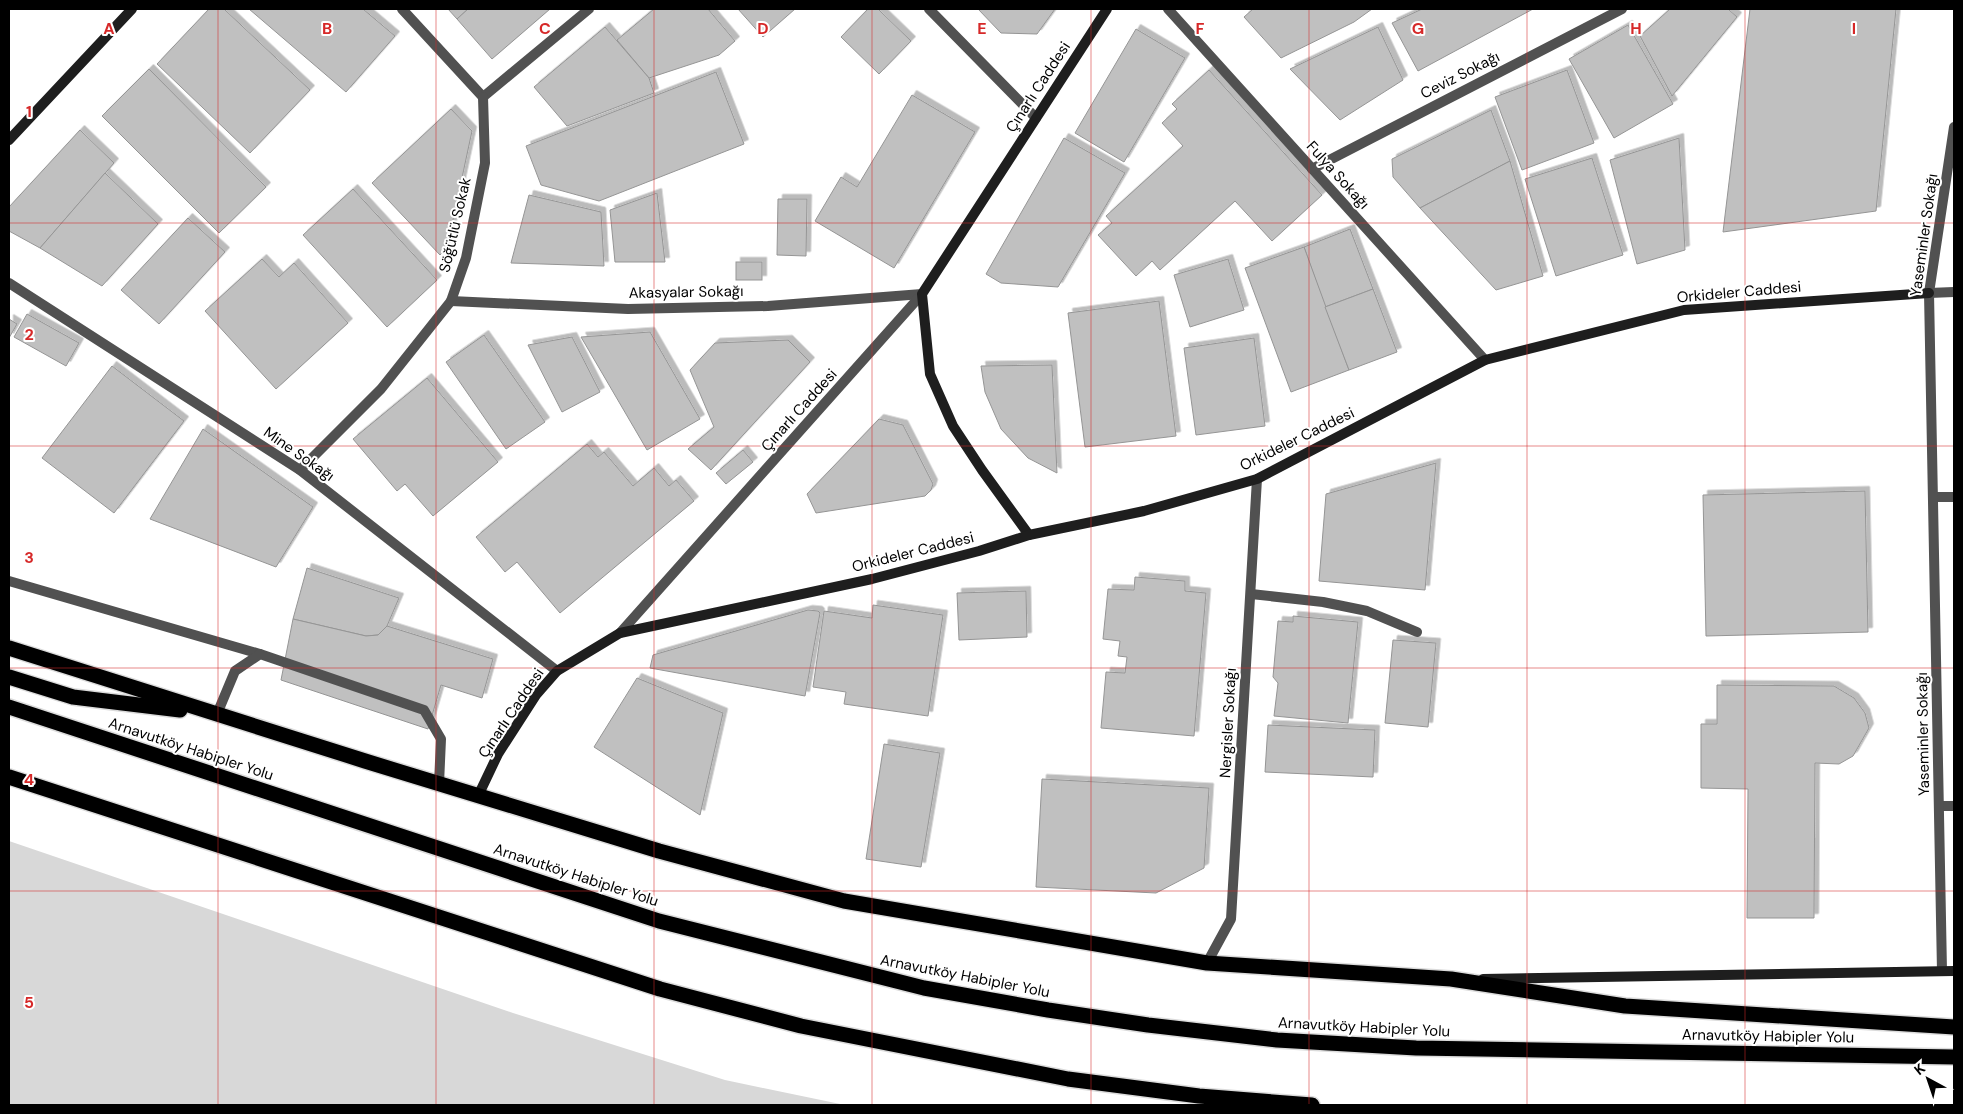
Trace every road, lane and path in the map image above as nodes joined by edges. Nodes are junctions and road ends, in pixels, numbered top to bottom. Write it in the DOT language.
graph roads {
  1 [pos="132,9"];
  2 [pos="402,9"];
  3 [pos="589,9"];
  4 [pos="929,9"];
  5 [pos="1107,9"];
  6 [pos="1168,9"];
  7 [pos="1622,9"];
  8 [pos="483,97"];
  9 [pos="1036,118"];
  10 [pos="1954,127"];
  11 [pos="9,140"];
  12 [pos="1312,169"];
  13 [pos="9,283"];
  14 [pos="1954,292"];
  15 [pos="1929,293"];
  16 [pos="922,294"];
  17 [pos="451,301"];
  18 [pos="1485,360"];
  19 [pos="300,470"];
  20 [pos="1257,478"];
  21 [pos="1933,497"];
  22 [pos="1954,497"];
  23 [pos="1029,535"];
  24 [pos="9,581"];
  25 [pos="1251,594"];
  26 [pos="1417,632"];
  27 [pos="620,633"];
  28 [pos="9,648"];
  29 [pos="260,654"];
  30 [pos="557,670"];
  31 [pos="9,677"];
  32 [pos="9,707"];
  33 [pos="216,714"];
  34 [pos="9,777"];
  35 [pos="439,784"];
  36 [pos="478,796"];
  37 [pos="1939,806"];
  38 [pos="1954,806"];
  39 [pos="1207,963"];
  40 [pos="1942,971"];
  41 [pos="1954,971"];
  42 [pos="1452,979"];
  43 [pos="1954,1027"];
  44 [pos="1954,1057"];
  45 [pos="1312,1105"];
  1 -- 11 [label="street"];
  2 -- 8 [label="street"];
  3 -- 8 [label="street"];
  4 -- 9 [label="street"];
  5 -- 9 [label="street, Çınarlı Caddesi"];
  6 -- 12 [label="street, Fulya Sokağı"];
  7 -- 12 [label="street, Ceviz Sokağı"];
  8 -- 17 [label="street, Söğütlü Sokak"];
  9 -- 16 [label="street, Çınarlı Caddesi"];
  10 -- 15 [label="street, Yaseminler Sokağı"];
  12 -- 18 [label="street, Fulya Sokağı"];
  13 -- 19 [label="street, Mine Sokağı"];
  14 -- 15 [label="street, Orkideler Caddesi"];
  15 -- 18 [label="street, Orkideler Caddesi"];
  15 -- 21 [label="street, Yaseminler Sokağı"];
  16 -- 17 [label="street, Akasyalar Sokağı"];
  16 -- 23 [label="street"];
  16 -- 27 [label="street, Çınarlı Caddesi"];
  17 -- 19 [label="street, Söğütlü Sokak"];
  18 -- 20 [label="street, Orkideler Caddesi"];
  19 -- 30 [label="street, Mine Sokağı"];
  20 -- 23 [label="street, Orkideler Caddesi"];
  20 -- 25 [label="street, Nergisler Sokağı"];
  21 -- 22 [label="street"];
  21 -- 37 [label="street, Yaseminler Sokağı"];
  23 -- 27 [label="street, Orkideler Caddesi"];
  24 -- 29 [label="street"];
  25 -- 26 [label="street"];
  25 -- 39 [label="street, Nergisler Sokağı"];
  27 -- 30 [label="street, Çınarlı Caddesi"];
  28 -- 33 [label="highway"];
  29 -- 33 [label="street"];
  29 -- 35 [label="street"];
  30 -- 36 [label="street, Çınarlı Caddesi"];
  31 -- 33 [label="highway"];
  32 -- 44 [label="highway, Arnavutköy Habipler Yolu"];
  33 -- 35 [label="highway"];
  34 -- 45 [label="highway"];
  35 -- 36 [label="highway"];
  36 -- 39 [label="highway"];
  37 -- 38 [label="street"];
  37 -- 40 [label="street, Yaseminler Sokağı"];
  39 -- 42 [label="highway"];
  40 -- 41 [label="street"];
  40 -- 42 [label="street"];
  42 -- 43 [label="highway"];
}
